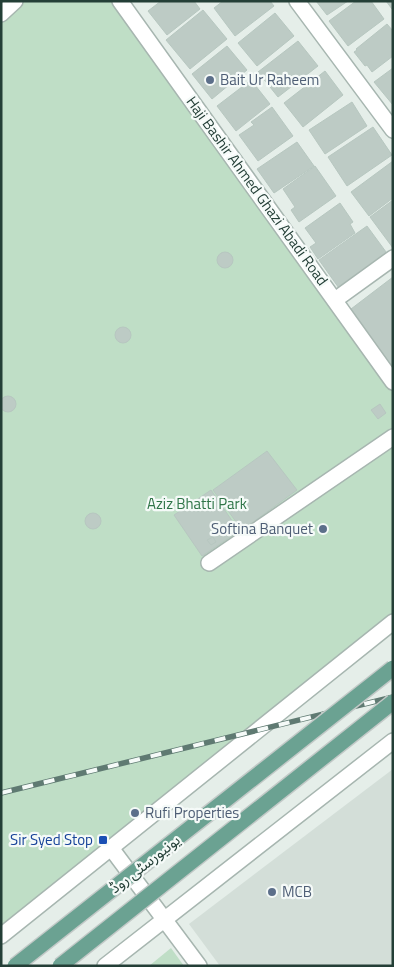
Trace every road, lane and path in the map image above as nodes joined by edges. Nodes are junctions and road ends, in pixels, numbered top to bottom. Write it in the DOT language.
graph roads {
  1 [pos="15,1"];
  2 [pos="120,1"];
  3 [pos="298,1"];
  4 [pos="1,14"];
  5 [pos="393,130"];
  6 [pos="393,258"];
  7 [pos="335,300"];
  8 [pos="393,382"];
  9 [pos="393,437"];
  10 [pos="208,563"];
  11 [pos="393,622"];
  12 [pos="393,668"];
  13 [pos="393,702"];
  14 [pos="393,741"];
  15 [pos="111,848"];
  16 [pos="165,920"];
  17 [pos="1,936"];
  18 [pos="15,966"];
  19 [pos="60,966"];
  20 [pos="105,966"];
  21 [pos="199,966"];
  1 -- 4 [label="street"];
  2 -- 7 [label="street, Haji Bashir Ahmed Ghazi Abadi Road"];
  3 -- 5 [label="street"];
  6 -- 7 [label="street"];
  7 -- 8 [label="street, Haji Bashir Ahmed Ghazi Abadi Road"];
  9 -- 10 [label="street"];
  11 -- 15 [label="street"];
  12 -- 18 [label="main road, یونیورسٹی روڈ, bridge"];
  13 -- 19 [label="main road, یونیورسٹی روڈ, bridge"];
  14 -- 16 [label="street"];
  15 -- 16 [label="street"];
  15 -- 17 [label="street"];
  16 -- 20 [label="street"];
  16 -- 21 [label="street"];
}
